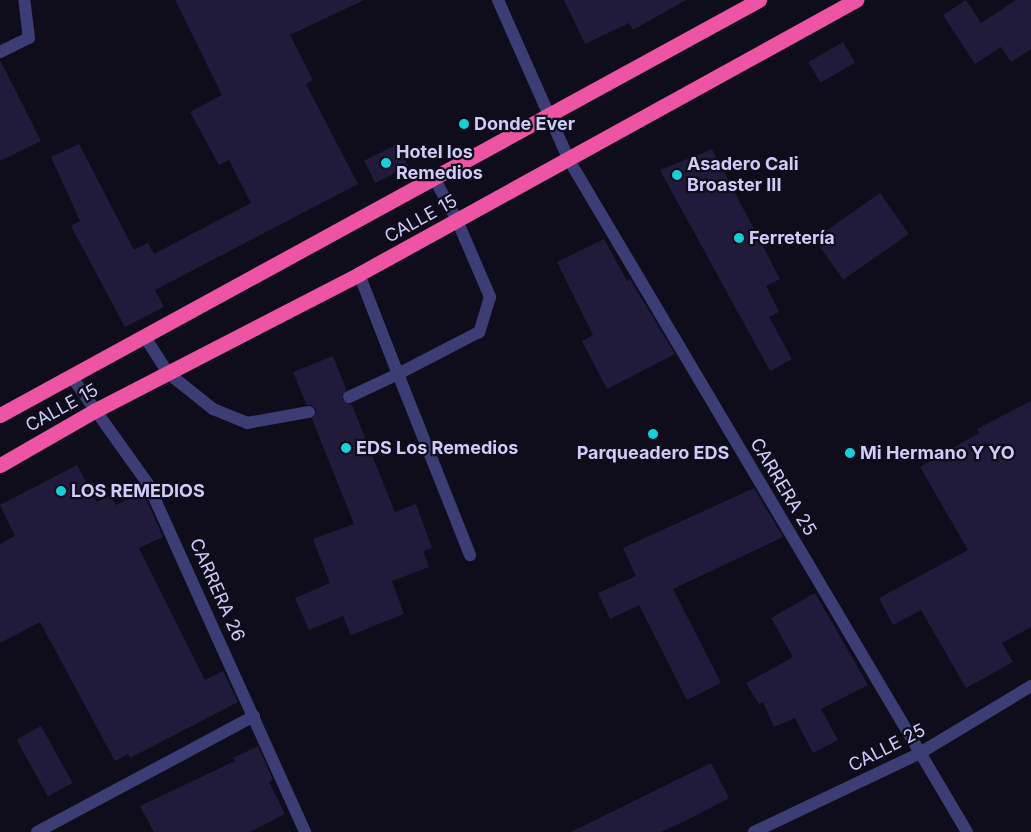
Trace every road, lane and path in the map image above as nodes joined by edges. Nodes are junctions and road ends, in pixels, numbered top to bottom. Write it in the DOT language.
graph roads {
  1 [pos="24,0"];
  2 [pos="498,0"];
  3 [pos="759,0"];
  4 [pos="856,0"];
  5 [pos="0,52"];
  6 [pos="550,113"];
  7 [pos="570,160"];
  8 [pos="434,178"];
  9 [pos="457,220"];
  10 [pos="359,274"];
  11 [pos="145,337"];
  12 [pos="168,373"];
  13 [pos="398,374"];
  14 [pos="71,376"];
  15 [pos="349,397"];
  16 [pos="94,411"];
  17 [pos="309,412"];
  18 [pos="0,415"];
  19 [pos="0,465"];
  20 [pos="470,555"];
  21 [pos="1031,686"];
  22 [pos="254,716"];
  23 [pos="920,752"];
  24 [pos="37,832"];
  25 [pos="305,832"];
  26 [pos="754,832"];
  27 [pos="967,832"];
  1 -- 5 [label="street"];
  2 -- 6 [label="street, CARRERA 25"];
  3 -- 6 [label="highway, CALLE 15"];
  4 -- 7 [label="highway, CALLE 15"];
  6 -- 7 [label="street, CARRERA 25"];
  6 -- 8 [label="highway, CALLE 15"];
  7 -- 9 [label="highway, CALLE 15"];
  7 -- 23 [label="street, CARRERA 25"];
  8 -- 9 [label="street"];
  8 -- 11 [label="highway, CALLE 15"];
  9 -- 10 [label="highway, CALLE 15"];
  9 -- 13 [label="street"];
  10 -- 12 [label="highway, CALLE 15"];
  10 -- 13 [label="street"];
  11 -- 12 [label="street"];
  11 -- 14 [label="highway, CALLE 15"];
  12 -- 16 [label="highway, CALLE 15"];
  12 -- 17 [label="street"];
  13 -- 15 [label="street"];
  13 -- 20 [label="street"];
  14 -- 16 [label="street, CARRERA 26"];
  14 -- 18 [label="highway, CALLE 15"];
  16 -- 19 [label="highway, CALLE 15"];
  16 -- 22 [label="street, CARRERA 26"];
  21 -- 23 [label="street, CALLE 25"];
  22 -- 24 [label="street"];
  22 -- 25 [label="street, CARRERA 26"];
  23 -- 26 [label="street, CALLE 25"];
  23 -- 27 [label="street, CARRERA 25"];
}
